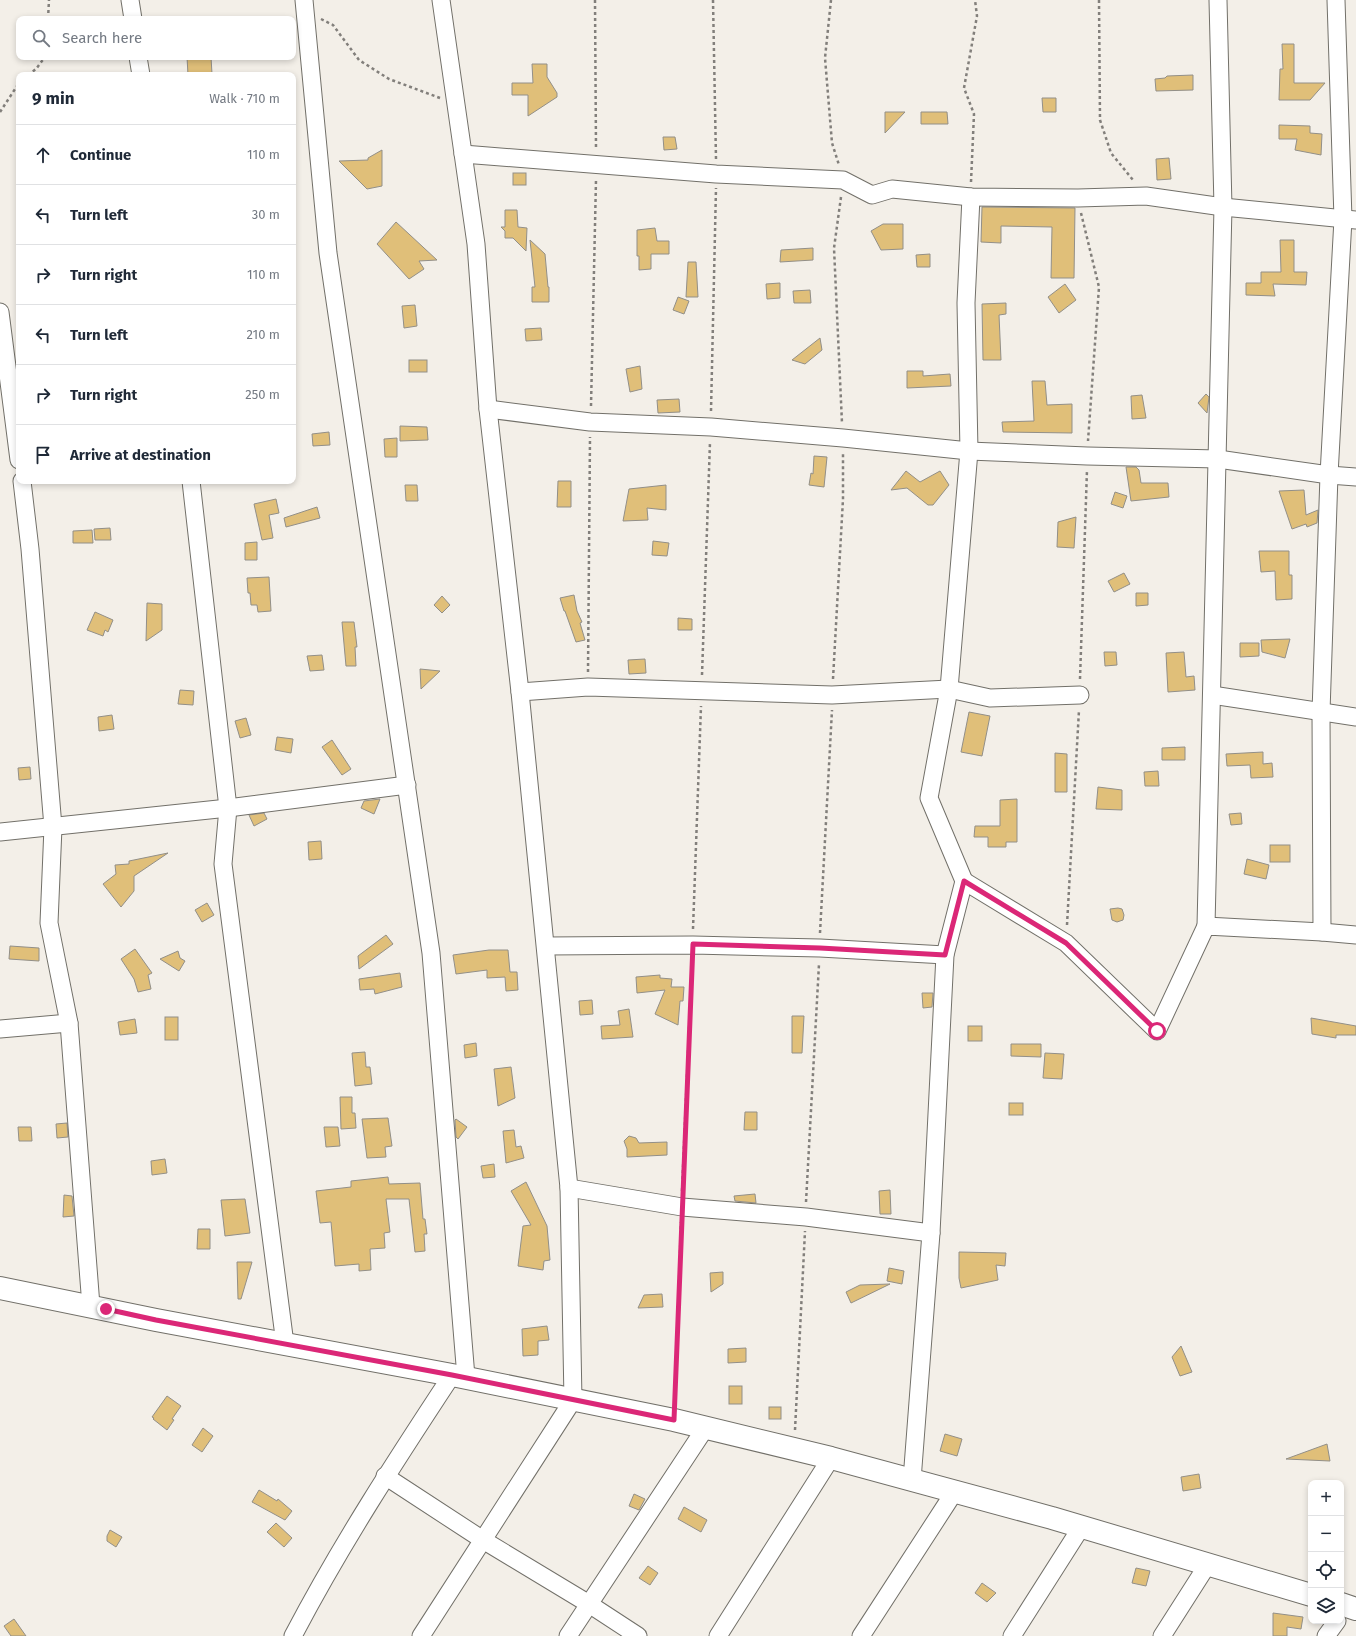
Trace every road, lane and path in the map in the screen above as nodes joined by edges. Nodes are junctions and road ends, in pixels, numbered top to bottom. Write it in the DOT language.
graph roads {
  1 [pos="49,0"];
  2 [pos="130,0"];
  3 [pos="441,0"];
  4 [pos="595,0"];
  5 [pos="713,0"];
  6 [pos="830,0"];
  7 [pos="975,0"];
  8 [pos="1099,0"];
  9 [pos="1218,0"];
  10 [pos="1336,0"];
  11 [pos="305,7"];
  12 [pos="48,16"];
  13 [pos="133,16"];
  14 [pos="42,60"];
  15 [pos="138,60"];
  16 [pos="32,72"];
  17 [pos="140,72"];
  18 [pos="16,85"];
  19 [pos="456,103"];
  20 [pos="0,112"];
  21 [pos="463,154"];
  22 [pos="596,164"];
  23 [pos="716,174"];
  24 [pos="843,180"];
  25 [pos="1146,196"];
  26 [pos="971,197"];
  27 [pos="1078,198"];
  28 [pos="1223,207"];
  29 [pos="1350,220"];
  30 [pos="0,312"];
  31 [pos="488,409"];
  32 [pos="590,422"];
  33 [pos="710,427"];
  34 [pos="16,437"];
  35 [pos="843,438"];
  36 [pos="969,451"];
  37 [pos="1087,456"];
  38 [pos="1218,459"];
  39 [pos="1329,475"];
  40 [pos="1356,477"];
  41 [pos="22,484"];
  42 [pos="191,484"];
  43 [pos="588,687"];
  44 [pos="949,689"];
  45 [pos="702,690"];
  46 [pos="520,692"];
  47 [pos="832,695"];
  48 [pos="1080,695"];
  49 [pos="1212,695"];
  50 [pos="1321,712"];
  51 [pos="1356,717"];
  52 [pos="407,785"];
  53 [pos="228,808"];
  54 [pos="53,827"];
  55 [pos="0,832"];
  56 [pos="964,881"];
  57 [pos="1206,926"];
  58 [pos="1322,932"];
  59 [pos="1356,935"];
  60 [pos="1066,943"];
  61 [pos="693,944"];
  62 [pos="546,946"];
  63 [pos="820,948"];
  64 [pos="945,955"];
  65 [pos="69,1023"];
  66 [pos="0,1029"];
  67 [pos="570,1188"];
  68 [pos="682,1207"];
  69 [pos="806,1217"];
  70 [pos="931,1234"];
  71 [pos="0,1288"];
  72 [pos="91,1306"];
  73 [pos="285,1344"];
  74 [pos="459,1376"];
  75 [pos="573,1400"];
  76 [pos="674,1420"];
  77 [pos="706,1427"];
  78 [pos="794,1449"];
  79 [pos="831,1458"];
  80 [pos="385,1476"];
  81 [pos="912,1480"];
  82 [pos="955,1491"];
  83 [pos="1082,1526"];
  84 [pos="483,1540"];
  85 [pos="1208,1564"];
  86 [pos="1308,1594"];
  87 [pos="589,1604"];
  88 [pos="1335,1624"];
  89 [pos="293,1636"];
  90 [pos="421,1636"];
  91 [pos="568,1636"];
  92 [pos="638,1636"];
  93 [pos="718,1636"];
  94 [pos="861,1636"];
  95 [pos="1012,1636"];
  96 [pos="1162,1636"];
  97 [pos="1326,1636"];
  1 -- 12 [label="path"];
  2 -- 13 [label="street"];
  3 -- 19 [label="street"];
  4 -- 22 [label="path"];
  5 -- 23 [label="path"];
  6 -- 24 [label="path"];
  7 -- 26 [label="path"];
  8 -- 25 [label="path"];
  9 -- 28 [label="street"];
  10 -- 29 [label="street"];
  11 -- 19 [label="path"];
  11 -- 52 [label="street"];
  14 -- 16 [label="path"];
  15 -- 17 [label="street"];
  18 -- 20 [label="path"];
  19 -- 21 [label="street"];
  21 -- 22 [label="street"];
  21 -- 31 [label="street"];
  22 -- 23 [label="street"];
  22 -- 32 [label="path"];
  23 -- 24 [label="street"];
  23 -- 33 [label="path"];
  24 -- 26 [label="street"];
  24 -- 35 [label="path"];
  25 -- 27 [label="street"];
  25 -- 28 [label="street"];
  26 -- 27 [label="street"];
  26 -- 36 [label="street"];
  27 -- 37 [label="path"];
  28 -- 29 [label="street"];
  28 -- 38 [label="street"];
  29 -- 39 [label="street"];
  30 -- 34 [label="street"];
  31 -- 32 [label="street"];
  31 -- 46 [label="street"];
  32 -- 33 [label="street"];
  32 -- 43 [label="path"];
  33 -- 35 [label="street"];
  33 -- 45 [label="path"];
  35 -- 36 [label="street"];
  35 -- 47 [label="path"];
  36 -- 37 [label="street"];
  36 -- 44 [label="street"];
  37 -- 38 [label="street"];
  37 -- 48 [label="path"];
  38 -- 39 [label="street"];
  38 -- 49 [label="street"];
  39 -- 40 [label="street"];
  39 -- 50 [label="street"];
  41 -- 54 [label="street"];
  42 -- 53 [label="street"];
  43 -- 45 [label="street"];
  43 -- 46 [label="street"];
  44 -- 47 [label="street"];
  44 -- 48 [label="street"];
  44 -- 56 [label="street"];
  45 -- 47 [label="street"];
  45 -- 61 [label="path"];
  46 -- 62 [label="street"];
  47 -- 63 [label="path"];
  48 -- 60 [label="path"];
  49 -- 50 [label="street"];
  49 -- 57 [label="street"];
  50 -- 51 [label="street"];
  50 -- 58 [label="street"];
  52 -- 53 [label="street"];
  52 -- 74 [label="street"];
  53 -- 54 [label="street"];
  53 -- 73 [label="street"];
  54 -- 55 [label="street"];
  54 -- 65 [label="street"];
  56 -- 60 [label="street"];
  56 -- 64 [label="street"];
  57 -- 58 [label="street"];
  57 -- 60 [label="street"];
  58 -- 59 [label="street"];
  61 -- 62 [label="street"];
  61 -- 63 [label="street"];
  61 -- 68 [label="path"];
  62 -- 67 [label="street"];
  63 -- 64 [label="street"];
  63 -- 69 [label="path"];
  64 -- 70 [label="street"];
  65 -- 66 [label="street"];
  65 -- 72 [label="street"];
  67 -- 68 [label="street"];
  67 -- 75 [label="street"];
  68 -- 69 [label="street"];
  68 -- 76 [label="path"];
  69 -- 70 [label="street"];
  69 -- 78 [label="path"];
  70 -- 81 [label="street"];
  71 -- 72 [label="street"];
  72 -- 73 [label="street"];
  73 -- 74 [label="street"];
  74 -- 75 [label="street"];
  74 -- 80 [label="street"];
  75 -- 76 [label="street"];
  75 -- 84 [label="street"];
  76 -- 77 [label="street"];
  77 -- 78 [label="street"];
  77 -- 87 [label="street"];
  78 -- 79 [label="street"];
  79 -- 81 [label="street"];
  79 -- 93 [label="street"];
  80 -- 84 [label="street"];
  80 -- 89 [label="street"];
  81 -- 82 [label="street"];
  82 -- 83 [label="street"];
  82 -- 94 [label="street"];
  83 -- 85 [label="street"];
  83 -- 95 [label="street"];
  84 -- 87 [label="street"];
  84 -- 90 [label="street"];
  85 -- 86 [label="street"];
  85 -- 96 [label="street"];
  87 -- 91 [label="street"];
  87 -- 92 [label="street"];
  88 -- 97 [label="street"];
}
